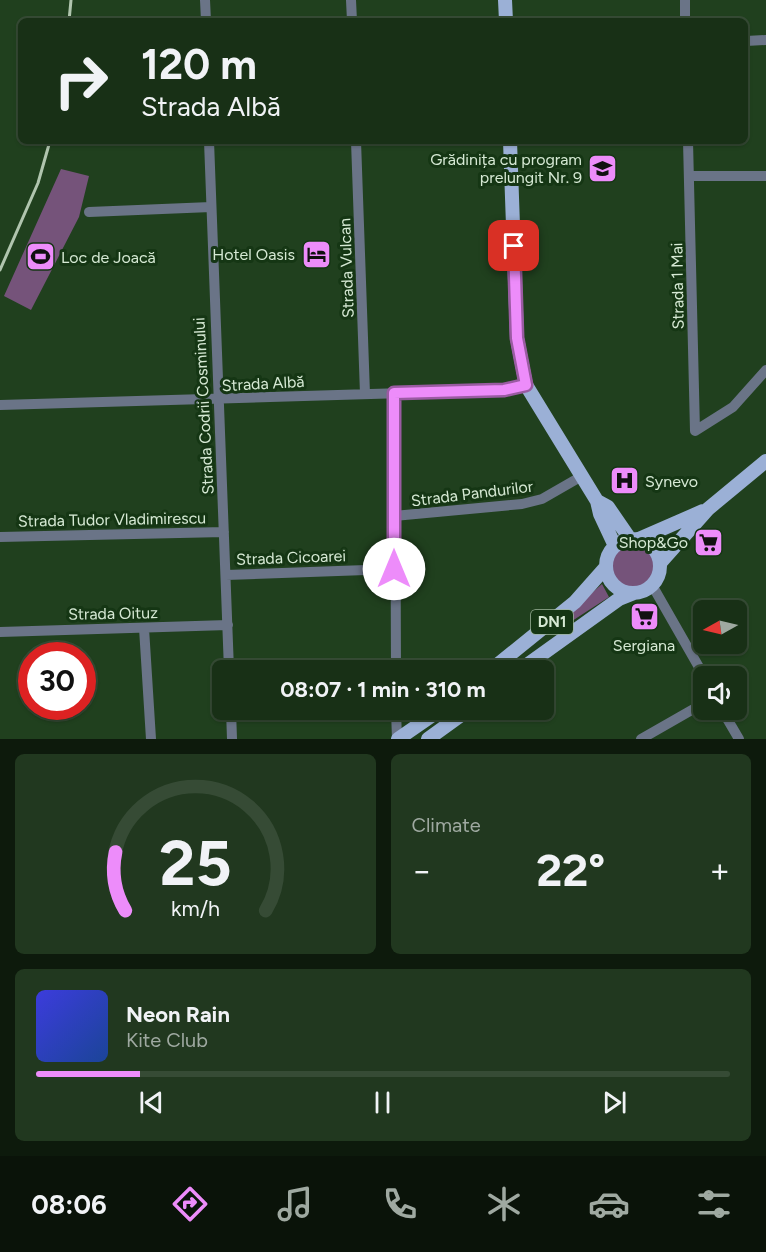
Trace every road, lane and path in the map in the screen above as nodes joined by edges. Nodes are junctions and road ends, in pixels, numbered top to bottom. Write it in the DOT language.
graph roads {
  1 [pos="205,0"];
  2 [pos="351,0"];
  3 [pos="505,0"];
  4 [pos="685,0"];
  5 [pos="206,18"];
  6 [pos="352,18"];
  7 [pos="506,18"];
  8 [pos="686,18"];
  9 [pos="766,40"];
  10 [pos="748,41"];
  11 [pos="209,144"];
  12 [pos="356,144"];
  13 [pos="510,144"];
  14 [pos="688,144"];
  15 [pos="766,176"];
  16 [pos="689,177"];
  17 [pos="211,207"];
  18 [pos="89,212"];
  19 [pos="766,369"];
  20 [pos="526,385"];
  21 [pos="394,393"];
  22 [pos="365,394"];
  23 [pos="218,400"];
  24 [pos="0,405"];
  25 [pos="766,461"];
  26 [pos="582,476"];
  27 [pos="597,501"];
  28 [pos="708,509"];
  29 [pos="394,516"];
  30 [pos="224,532"];
  31 [pos="0,537"];
  32 [pos="635,539"];
  33 [pos="615,546"];
  34 [pos="660,563"];
  35 [pos="606,567"];
  36 [pos="394,569"];
  37 [pos="226,574"];
  38 [pos="652,585"];
  39 [pos="634,592"];
  40 [pos="228,625"];
  41 [pos="144,628"];
  42 [pos="0,632"];
  43 [pos="229,660"];
  44 [pos="396,660"];
  45 [pos="503,660"];
  46 [pos="534,660"];
  47 [pos="698,666"];
  48 [pos="693,709"];
  49 [pos="231,720"];
  50 [pos="396,720"];
  51 [pos="425,720"];
  52 [pos="454,720"];
  53 [pos="728,720"];
  54 [pos="151,739"];
  55 [pos="232,739"];
  56 [pos="397,739"];
  57 [pos="428,739"];
  58 [pos="641,739"];
  59 [pos="739,739"];
  1 -- 5 [label="street"];
  2 -- 6 [label="street"];
  3 -- 7 [label="main road"];
  4 -- 8 [label="street"];
  9 -- 10 [label="street"];
  11 -- 17 [label="street, Strada Codrii Cosminului"];
  12 -- 22 [label="street, Strada Vulcan"];
  13 -- 20 [label="main road"];
  14 -- 16 [label="street, Strada 1 Mai"];
  15 -- 16 [label="street"];
  16 -- 19 [label="street, Strada 1 Mai"];
  17 -- 18 [label="street"];
  17 -- 23 [label="street, Strada Codrii Cosminului"];
  20 -- 21 [label="street, Strada Albă"];
  20 -- 26 [label="main road"];
  21 -- 22 [label="street, Strada Albă"];
  21 -- 29 [label="street"];
  22 -- 23 [label="street, Strada Albă"];
  23 -- 24 [label="street, Strada Albă"];
  23 -- 30 [label="street, Strada Codrii Cosminului"];
  25 -- 28 [label="main road"];
  26 -- 27 [label="main road"];
  26 -- 29 [label="street, Strada Pandurilor"];
  27 -- 32 [label="main road"];
  27 -- 33 [label="main road"];
  28 -- 32 [label="main road"];
  28 -- 34 [label="main road"];
  29 -- 36 [label="street"];
  30 -- 31 [label="street, Strada Tudor Vladimirescu"];
  30 -- 37 [label="street, Strada Codrii Cosminului"];
  32 -- 33 [label="main road"];
  32 -- 34 [label="main road"];
  33 -- 35 [label="main road, DN1"];
  34 -- 38 [label="main road"];
  35 -- 39 [label="main road"];
  35 -- 45 [label="main road, DN1"];
  36 -- 37 [label="street, Strada Cicoarei"];
  36 -- 44 [label="street"];
  37 -- 40 [label="street, Strada Codrii Cosminului"];
  38 -- 39 [label="main road, DN1"];
  38 -- 47 [label="street"];
  39 -- 46 [label="main road, DN1"];
  40 -- 41 [label="street, Strada Oituz"];
  40 -- 43 [label="street, Strada Codrii Cosminului"];
  41 -- 42 [label="street, Strada Oituz"];
  41 -- 54 [label="street"];
  48 -- 58 [label="street"];
  49 -- 55 [label="street"];
  50 -- 56 [label="street"];
  51 -- 56 [label="main road"];
  52 -- 57 [label="main road"];
  53 -- 59 [label="street"];
}
